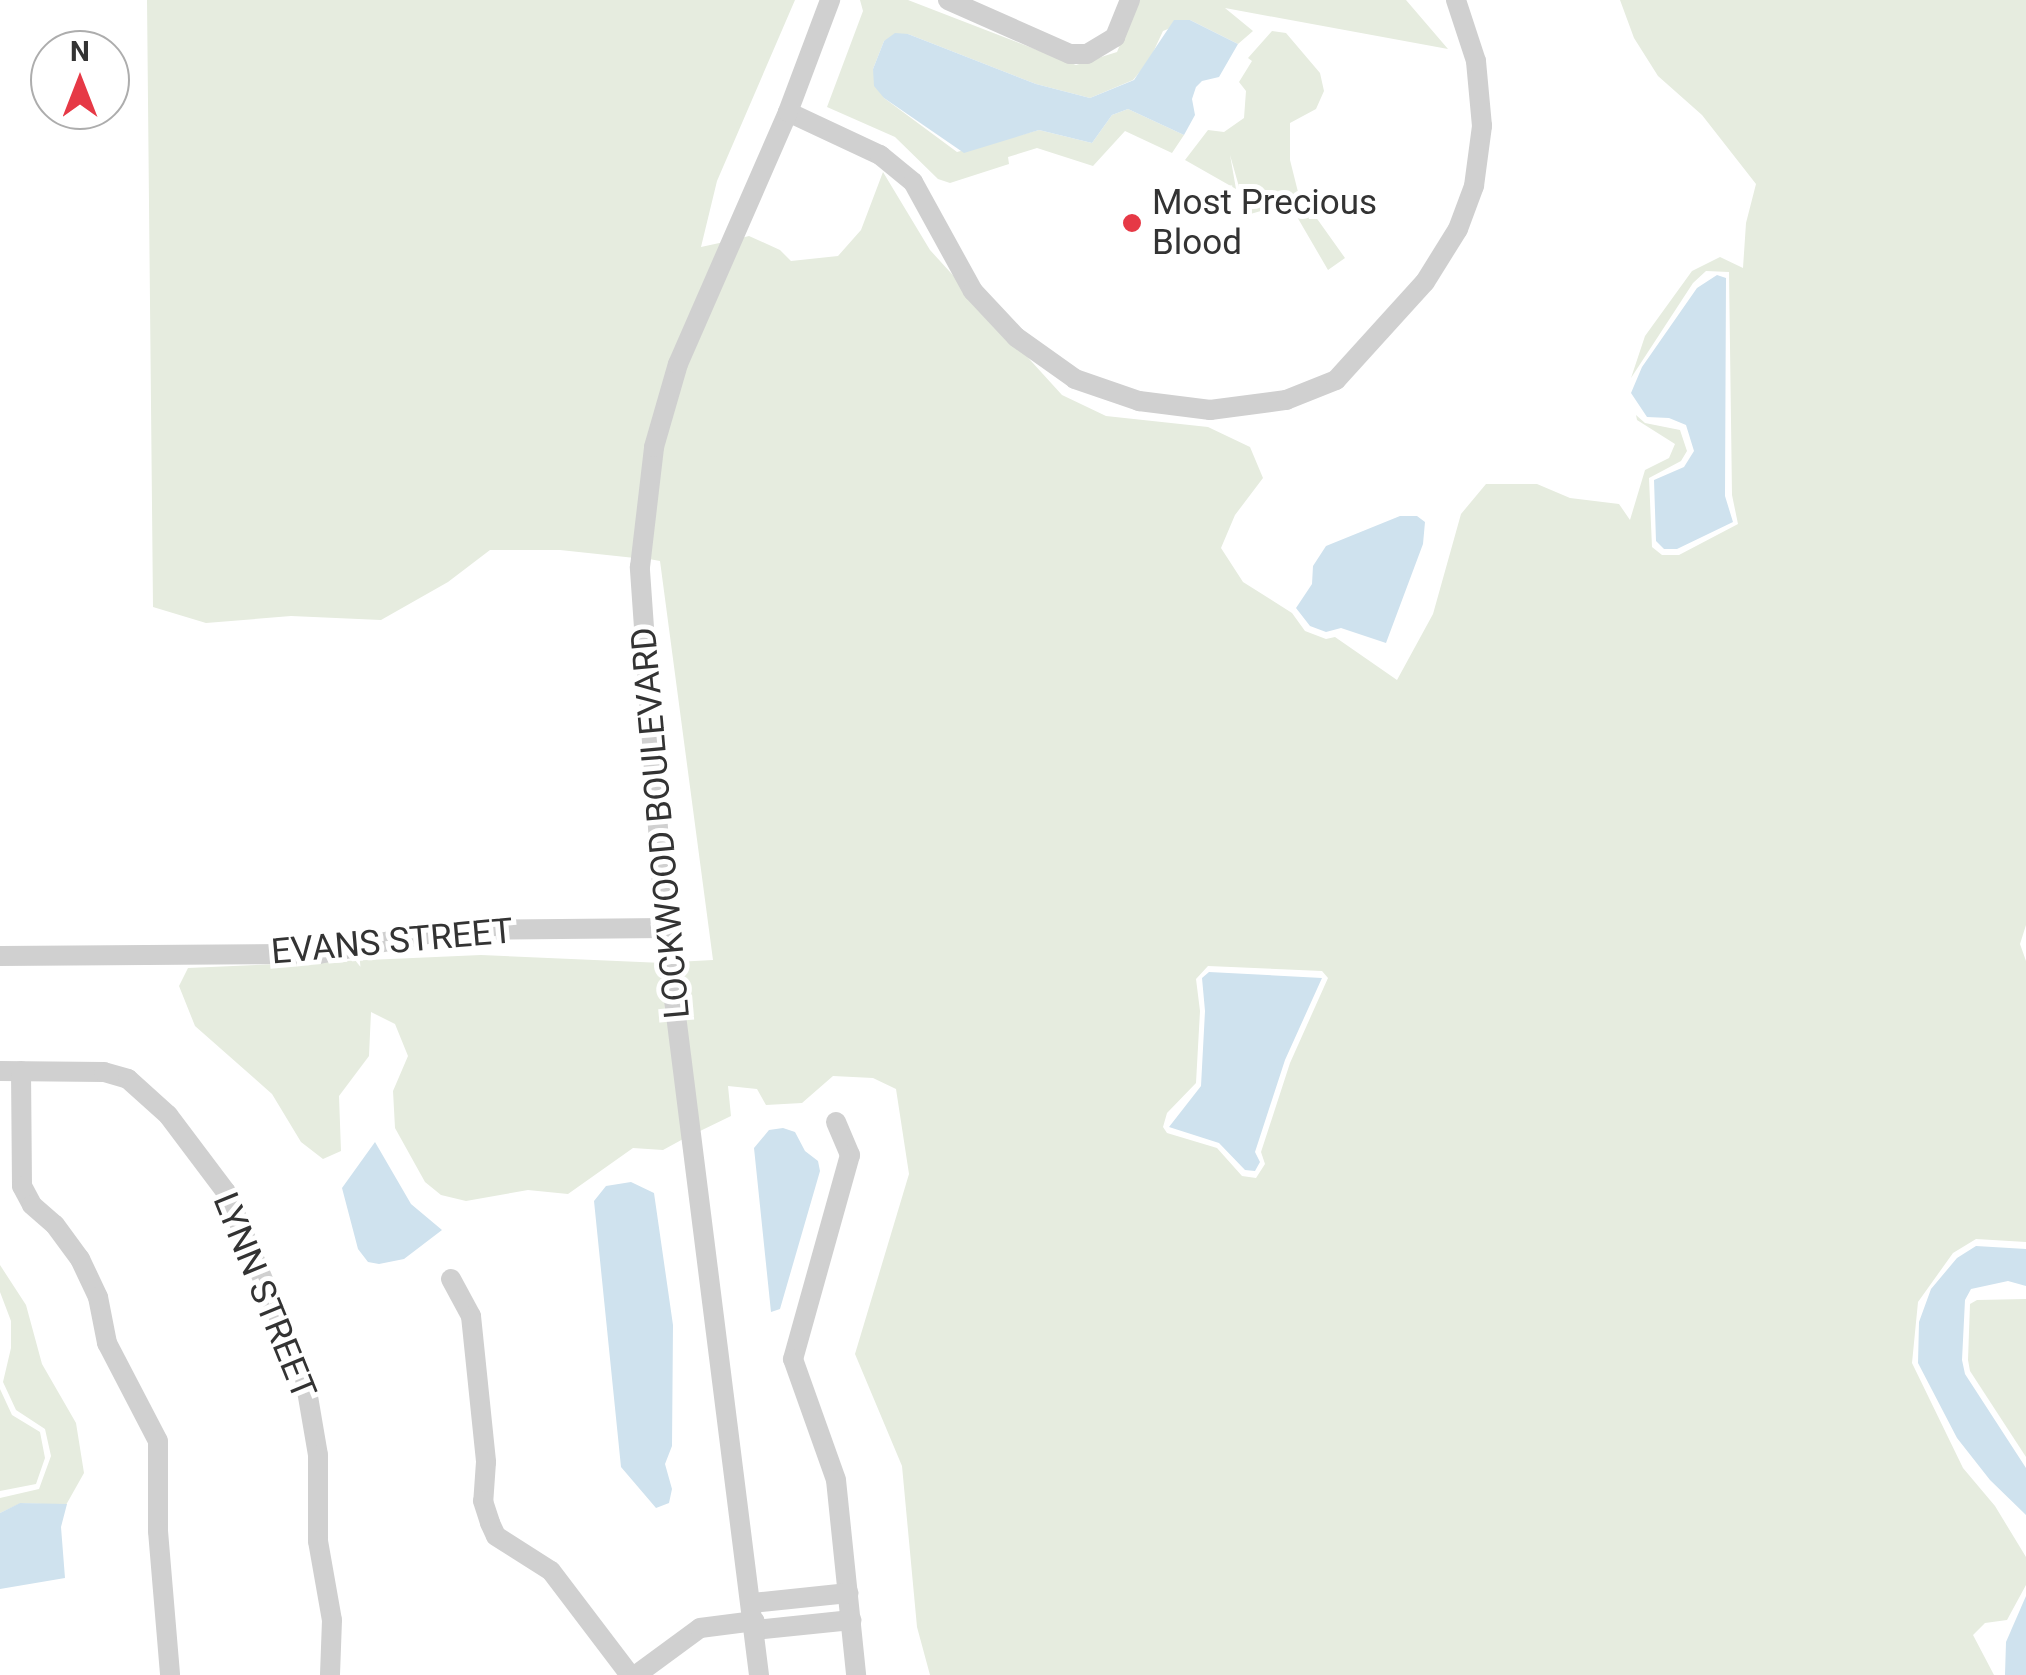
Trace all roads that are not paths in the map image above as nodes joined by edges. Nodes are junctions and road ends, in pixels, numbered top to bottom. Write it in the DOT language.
graph roads {
  1 [pos="830,0"];
  2 [pos="948,0"];
  3 [pos="1130,0"];
  4 [pos="1456,0"];
  5 [pos="788,112"];
  6 [pos="665,928"];
  7 [pos="0,956"];
  8 [pos="11,1071"];
  9 [pos="836,1122"];
  10 [pos="451,1279"];
  11 [pos="848,1593"];
  12 [pos="754,1618"];
  13 [pos="851,1620"];
  14 [pos="170,1675"];
  15 [pos="330,1675"];
  16 [pos="633,1675"];
  17 [pos="759,1675"];
  18 [pos="856,1675"];
  1 -- 5 [label="street, LOCKWOOD BOULEVARD"];
  2 -- 3 [label="street"];
  4 -- 5 [label="street"];
  5 -- 6 [label="street, LOCKWOOD BOULEVARD"];
  6 -- 7 [label="street, EVANS STREET"];
  6 -- 12 [label="street, LOCKWOOD BOULEVARD"];
  8 -- 14 [label="street"];
  8 -- 15 [label="street, LYNN STREET"];
  9 -- 11 [label="street"];
  10 -- 16 [label="street"];
  11 -- 12 [label="street"];
  11 -- 13 [label="street"];
  12 -- 13 [label="street"];
  12 -- 16 [label="street"];
  12 -- 17 [label="street, LOCKWOOD BOULEVARD"];
  13 -- 18 [label="street"];
}
